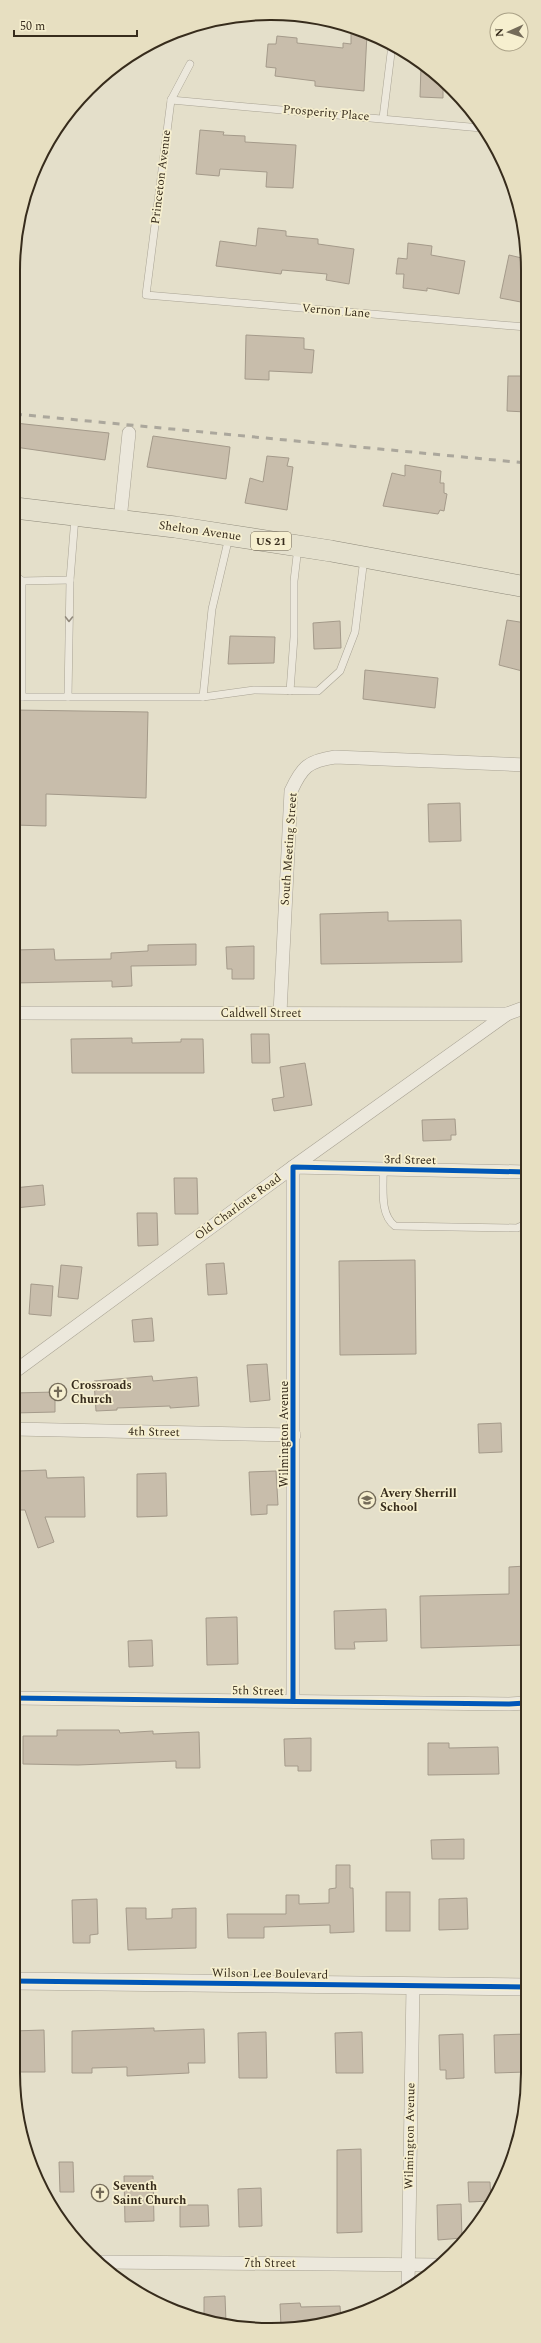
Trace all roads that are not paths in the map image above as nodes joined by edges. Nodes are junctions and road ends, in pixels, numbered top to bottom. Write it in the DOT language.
graph roads {
  1 [pos="391,51"];
  2 [pos="190,64"];
  3 [pos="171,100"];
  4 [pos="383,118"];
  5 [pos="476,128"];
  6 [pos="146,295"];
  7 [pos="521,327"];
  8 [pos="129,433"];
  9 [pos="20,509"];
  10 [pos="75,515"];
  11 [pos="120,520"];
  12 [pos="230,535"];
  13 [pos="298,546"];
  14 [pos="364,557"];
  15 [pos="70,580"];
  16 [pos="22,581"];
  17 [pos="521,586"];
  18 [pos="20,639"];
  19 [pos="290,690"];
  20 [pos="20,697"];
  21 [pos="68,697"];
  22 [pos="203,697"];
  23 [pos="521,765"];
  24 [pos="521,1009"];
  25 [pos="20,1013"];
  26 [pos="280,1014"];
  27 [pos="508,1014"];
  28 [pos="293,1166"];
  29 [pos="383,1169"];
  30 [pos="521,1172"];
  31 [pos="521,1226"];
  32 [pos="20,1368"];
  33 [pos="20,1429"];
  34 [pos="294,1435"];
  35 [pos="20,1698"];
  36 [pos="293,1701"];
  37 [pos="521,1703"];
  38 [pos="20,1981"];
  39 [pos="413,1986"];
  40 [pos="521,1987"];
  41 [pos="106,2262"];
  42 [pos="408,2264"];
  43 [pos="431,2265"];
  44 [pos="408,2282"];
  1 -- 4 [label="lane"];
  2 -- 3 [label="lane, Princeton Avenue"];
  3 -- 4 [label="lane, Prosperity Place"];
  3 -- 6 [label="lane, Princeton Avenue"];
  4 -- 5 [label="lane, Prosperity Place"];
  6 -- 7 [label="lane, Vernon Lane"];
  8 -- 11 [label="street"];
  9 -- 10 [label="main road, Shelton Avenue / US 21"];
  10 -- 11 [label="main road, Shelton Avenue / US 21"];
  10 -- 15 [label="lane"];
  11 -- 12 [label="main road, Shelton Avenue / US 21"];
  12 -- 13 [label="main road, Shelton Avenue / US 21"];
  12 -- 22 [label="lane"];
  13 -- 14 [label="main road, Shelton Avenue / US 21"];
  13 -- 19 [label="lane"];
  14 -- 17 [label="main road, Shelton Avenue / US 21"];
  14 -- 19 [label="lane"];
  15 -- 16 [label="lane"];
  15 -- 21 [label="lane, one-way"];
  16 -- 18 [label="lane"];
  19 -- 22 [label="lane"];
  20 -- 21 [label="lane"];
  21 -- 22 [label="lane"];
  23 -- 26 [label="street, South Meeting Street"];
  24 -- 27 [label="street, Old Charlotte Road"];
  25 -- 26 [label="street, Caldwell Street"];
  26 -- 27 [label="street, Caldwell Street"];
  27 -- 28 [label="street, Old Charlotte Road"];
  28 -- 29 [label="street, 3rd Street"];
  28 -- 32 [label="street, Old Charlotte Road"];
  28 -- 34 [label="street, Wilmington Avenue"];
  29 -- 30 [label="street, 3rd Street"];
  29 -- 31 [label="lane"];
  33 -- 34 [label="street, 4th Street"];
  34 -- 36 [label="street, Wilmington Avenue"];
  35 -- 36 [label="street, 5th Street"];
  36 -- 37 [label="street, 5th Street"];
  38 -- 39 [label="street, Wilson Lee Boulevard"];
  39 -- 40 [label="street, Wilson Lee Boulevard"];
  39 -- 42 [label="street, Wilmington Avenue"];
  41 -- 42 [label="street, 7th Street"];
  42 -- 43 [label="street, 7th Street"];
  42 -- 44 [label="street, Wilmington Avenue"];
}
